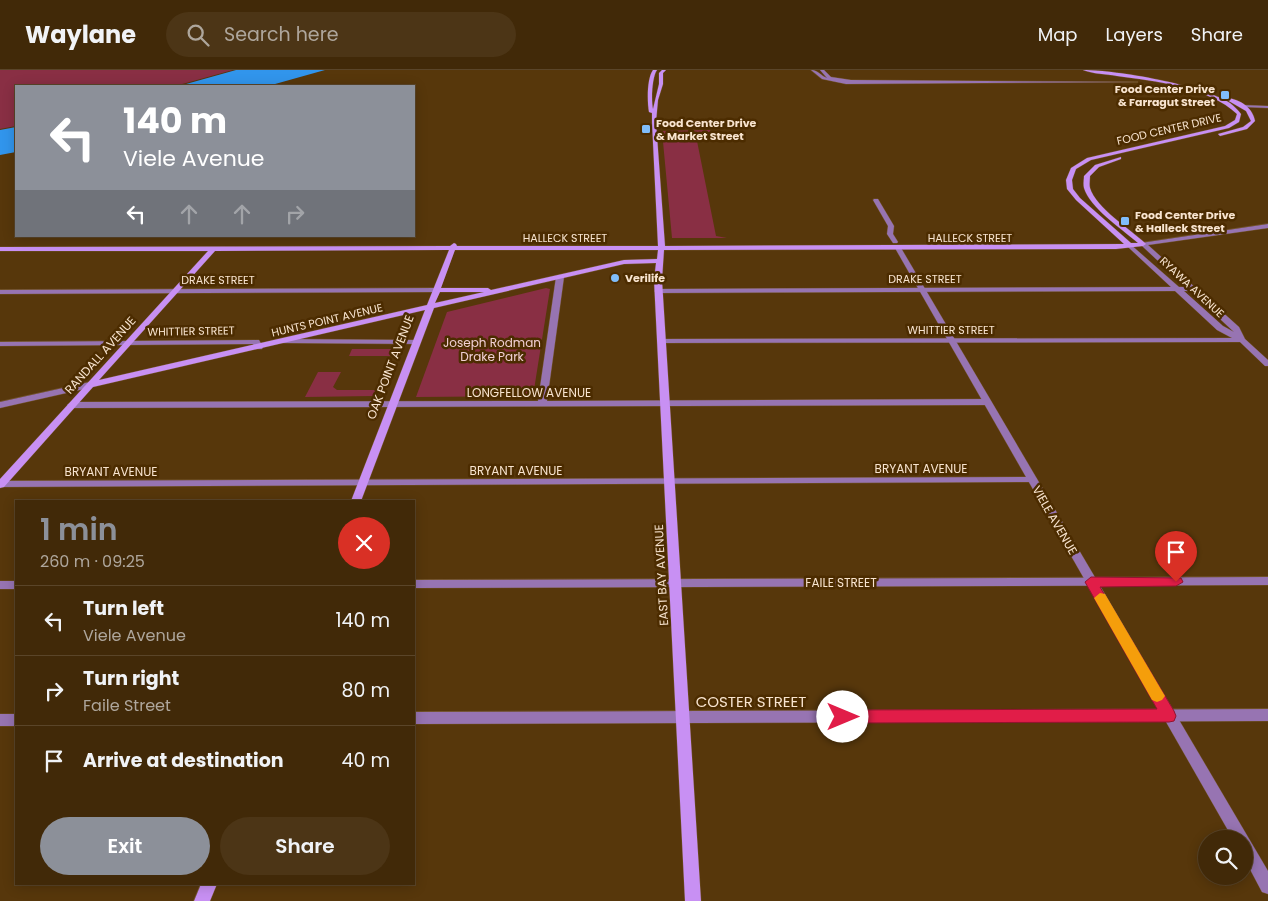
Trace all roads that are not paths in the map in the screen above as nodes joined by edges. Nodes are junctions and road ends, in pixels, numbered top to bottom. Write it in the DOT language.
graph roads {
  1 [pos="655,70"];
  2 [pos="664,70"];
  3 [pos="813,70"];
  4 [pos="822,70"];
  5 [pos="1085,70"];
  6 [pos="1102,72"];
  7 [pos="1118,82"];
  8 [pos="1136,82"];
  9 [pos="1244,106"];
  10 [pos="1268,107"];
  11 [pos="654,122"];
  12 [pos="1207,138"];
  13 [pos="1140,147"];
  14 [pos="876,200"];
  15 [pos="1268,226"];
  16 [pos="218,243"];
  17 [pos="0,244"];
  18 [pos="1128,244"];
  19 [pos="1143,244"];
  20 [pos="662,245"];
  21 [pos="896,245"];
  22 [pos="453,246"];
  23 [pos="0,249"];
  24 [pos="212,249"];
  25 [pos="660,261"];
  26 [pos="560,277"];
  27 [pos="1192,289"];
  28 [pos="436,290"];
  29 [pos="501,290"];
  30 [pos="1179,290"];
  31 [pos="658,291"];
  32 [pos="922,291"];
  33 [pos="0,292"];
  34 [pos="174,292"];
  35 [pos="430,308"];
  36 [pos="326,332"];
  37 [pos="1242,340"];
  38 [pos="661,341"];
  39 [pos="951,341"];
  40 [pos="217,342"];
  41 [pos="282,342"];
  42 [pos="417,342"];
  43 [pos="127,343"];
  44 [pos="331,343"];
  45 [pos="0,344"];
  46 [pos="259,347"];
  47 [pos="220,356"];
  48 [pos="1268,364"];
  49 [pos="90,385"];
  50 [pos="987,402"];
  51 [pos="542,404"];
  52 [pos="664,404"];
  53 [pos="0,405"];
  54 [pos="393,405"];
  55 [pos="71,406"];
  56 [pos="1032,480"];
  57 [pos="669,482"];
  58 [pos="364,483"];
  59 [pos="0,484"];
  60 [pos="356,500"];
  61 [pos="1268,581"];
  62 [pos="675,582"];
  63 [pos="1091,582"];
  64 [pos="415,584"];
  65 [pos="0,585"];
  66 [pos="15,585"];
  67 [pos="1268,715"];
  68 [pos="1169,716"];
  69 [pos="682,717"];
  70 [pos="415,718"];
  71 [pos="0,720"];
  72 [pos="15,720"];
  73 [pos="1236,830"];
  74 [pos="1253,860"];
  75 [pos="209,885"];
  76 [pos="1268,886"];
  77 [pos="202,901"];
  78 [pos="693,901"];
  1 -- 11 [label="main road"];
  2 -- 11 [label="main road"];
  3 -- 7 [label="street"];
  4 -- 7 [label="street"];
  5 -- 6 [label="main road, FOOD CENTER DRIVE"];
  6 -- 9 [label="main road, FOOD CENTER DRIVE"];
  6 -- 13 [label="main road, FOOD CENTER DRIVE"];
  7 -- 8 [label="street"];
  9 -- 10 [label="street"];
  9 -- 12 [label="main road, FOOD CENTER DRIVE"];
  11 -- 20 [label="main road"];
  12 -- 13 [label="main road"];
  12 -- 19 [label="main road, FOOD CENTER DRIVE"];
  13 -- 18 [label="main road, FOOD CENTER DRIVE"];
  14 -- 21 [label="street, VIELE AVENUE"];
  15 -- 19 [label="street"];
  16 -- 17 [label="main road, HALLECK STREET"];
  16 -- 22 [label="main road, HALLECK STREET"];
  16 -- 24 [label="main road, RANDALL AVENUE"];
  18 -- 19 [label="main road, HALLECK STREET"];
  18 -- 21 [label="main road, HALLECK STREET"];
  18 -- 30 [label="street, RYAWA AVENUE"];
  19 -- 27 [label="street, RYAWA AVENUE"];
  20 -- 21 [label="main road, HALLECK STREET"];
  20 -- 22 [label="main road, HALLECK STREET"];
  20 -- 25 [label="main road, EAST BAY AVENUE"];
  21 -- 32 [label="street, VIELE AVENUE"];
  22 -- 24 [label="main road, HALLECK STREET"];
  22 -- 28 [label="main road, OAK POINT AVENUE"];
  23 -- 24 [label="main road, HALLECK STREET"];
  24 -- 34 [label="main road, RANDALL AVENUE"];
  25 -- 26 [label="main road, HUNTS POINT AVENUE"];
  25 -- 31 [label="main road, EAST BAY AVENUE"];
  26 -- 29 [label="main road, HUNTS POINT AVENUE"];
  26 -- 51 [label="street"];
  27 -- 30 [label="street, DRAKE STREET"];
  27 -- 37 [label="street, RYAWA AVENUE"];
  28 -- 29 [label="main road"];
  28 -- 34 [label="street, DRAKE STREET"];
  28 -- 35 [label="main road, OAK POINT AVENUE"];
  29 -- 35 [label="main road, HUNTS POINT AVENUE"];
  30 -- 32 [label="street, DRAKE STREET"];
  30 -- 37 [label="street, RYAWA AVENUE"];
  31 -- 32 [label="street, DRAKE STREET"];
  31 -- 38 [label="main road, EAST BAY AVENUE"];
  32 -- 39 [label="street, VIELE AVENUE"];
  33 -- 34 [label="street, DRAKE STREET"];
  34 -- 43 [label="main road, RANDALL AVENUE"];
  35 -- 36 [label="main road, HUNTS POINT AVENUE"];
  35 -- 42 [label="main road, OAK POINT AVENUE"];
  36 -- 41 [label="main road, HUNTS POINT AVENUE"];
  36 -- 44 [label="street"];
  37 -- 39 [label="street, WHITTIER STREET"];
  37 -- 48 [label="street, RYAWA AVENUE"];
  38 -- 39 [label="street, WHITTIER STREET"];
  38 -- 52 [label="main road, EAST BAY AVENUE"];
  39 -- 50 [label="street, VIELE AVENUE"];
  40 -- 43 [label="street, WHITTIER STREET"];
  40 -- 46 [label="street, WHITTIER STREET"];
  40 -- 47 [label="street"];
  41 -- 44 [label="street"];
  41 -- 46 [label="main road, HUNTS POINT AVENUE"];
  42 -- 44 [label="street"];
  42 -- 54 [label="main road, OAK POINT AVENUE"];
  43 -- 45 [label="street, WHITTIER STREET"];
  43 -- 49 [label="main road, RANDALL AVENUE"];
  46 -- 47 [label="main road, HUNTS POINT AVENUE"];
  47 -- 49 [label="main road, HUNTS POINT AVENUE"];
  49 -- 53 [label="street, HUNTS POINT AVENUE"];
  49 -- 55 [label="main road, RANDALL AVENUE"];
  50 -- 52 [label="street, LONGFELLOW AVENUE"];
  50 -- 56 [label="street, VIELE AVENUE"];
  51 -- 52 [label="street, LONGFELLOW AVENUE"];
  51 -- 54 [label="street, LONGFELLOW AVENUE"];
  52 -- 57 [label="main road, EAST BAY AVENUE"];
  54 -- 55 [label="street, LONGFELLOW AVENUE"];
  54 -- 58 [label="main road, OAK POINT AVENUE"];
  55 -- 59 [label="main road, RANDALL AVENUE"];
  56 -- 57 [label="street, BRYANT AVENUE"];
  56 -- 63 [label="street, VIELE AVENUE"];
  57 -- 58 [label="street, BRYANT AVENUE"];
  57 -- 62 [label="main road, EAST BAY AVENUE"];
  58 -- 59 [label="street, BRYANT AVENUE"];
  58 -- 60 [label="main road, OAK POINT AVENUE"];
  61 -- 63 [label="street, FAILE STREET"];
  62 -- 63 [label="street, FAILE STREET"];
  62 -- 64 [label="street, FAILE STREET"];
  62 -- 69 [label="main road, EAST BAY AVENUE"];
  63 -- 68 [label="street, VIELE AVENUE"];
  65 -- 66 [label="street"];
  67 -- 68 [label="street, COSTER STREET"];
  68 -- 69 [label="street, COSTER STREET"];
  68 -- 73 [label="street, VIELE AVENUE"];
  69 -- 70 [label="street, COSTER STREET"];
  69 -- 78 [label="main road, EAST BAY AVENUE"];
  71 -- 72 [label="street"];
  74 -- 76 [label="street"];
  75 -- 77 [label="main road"];
}
